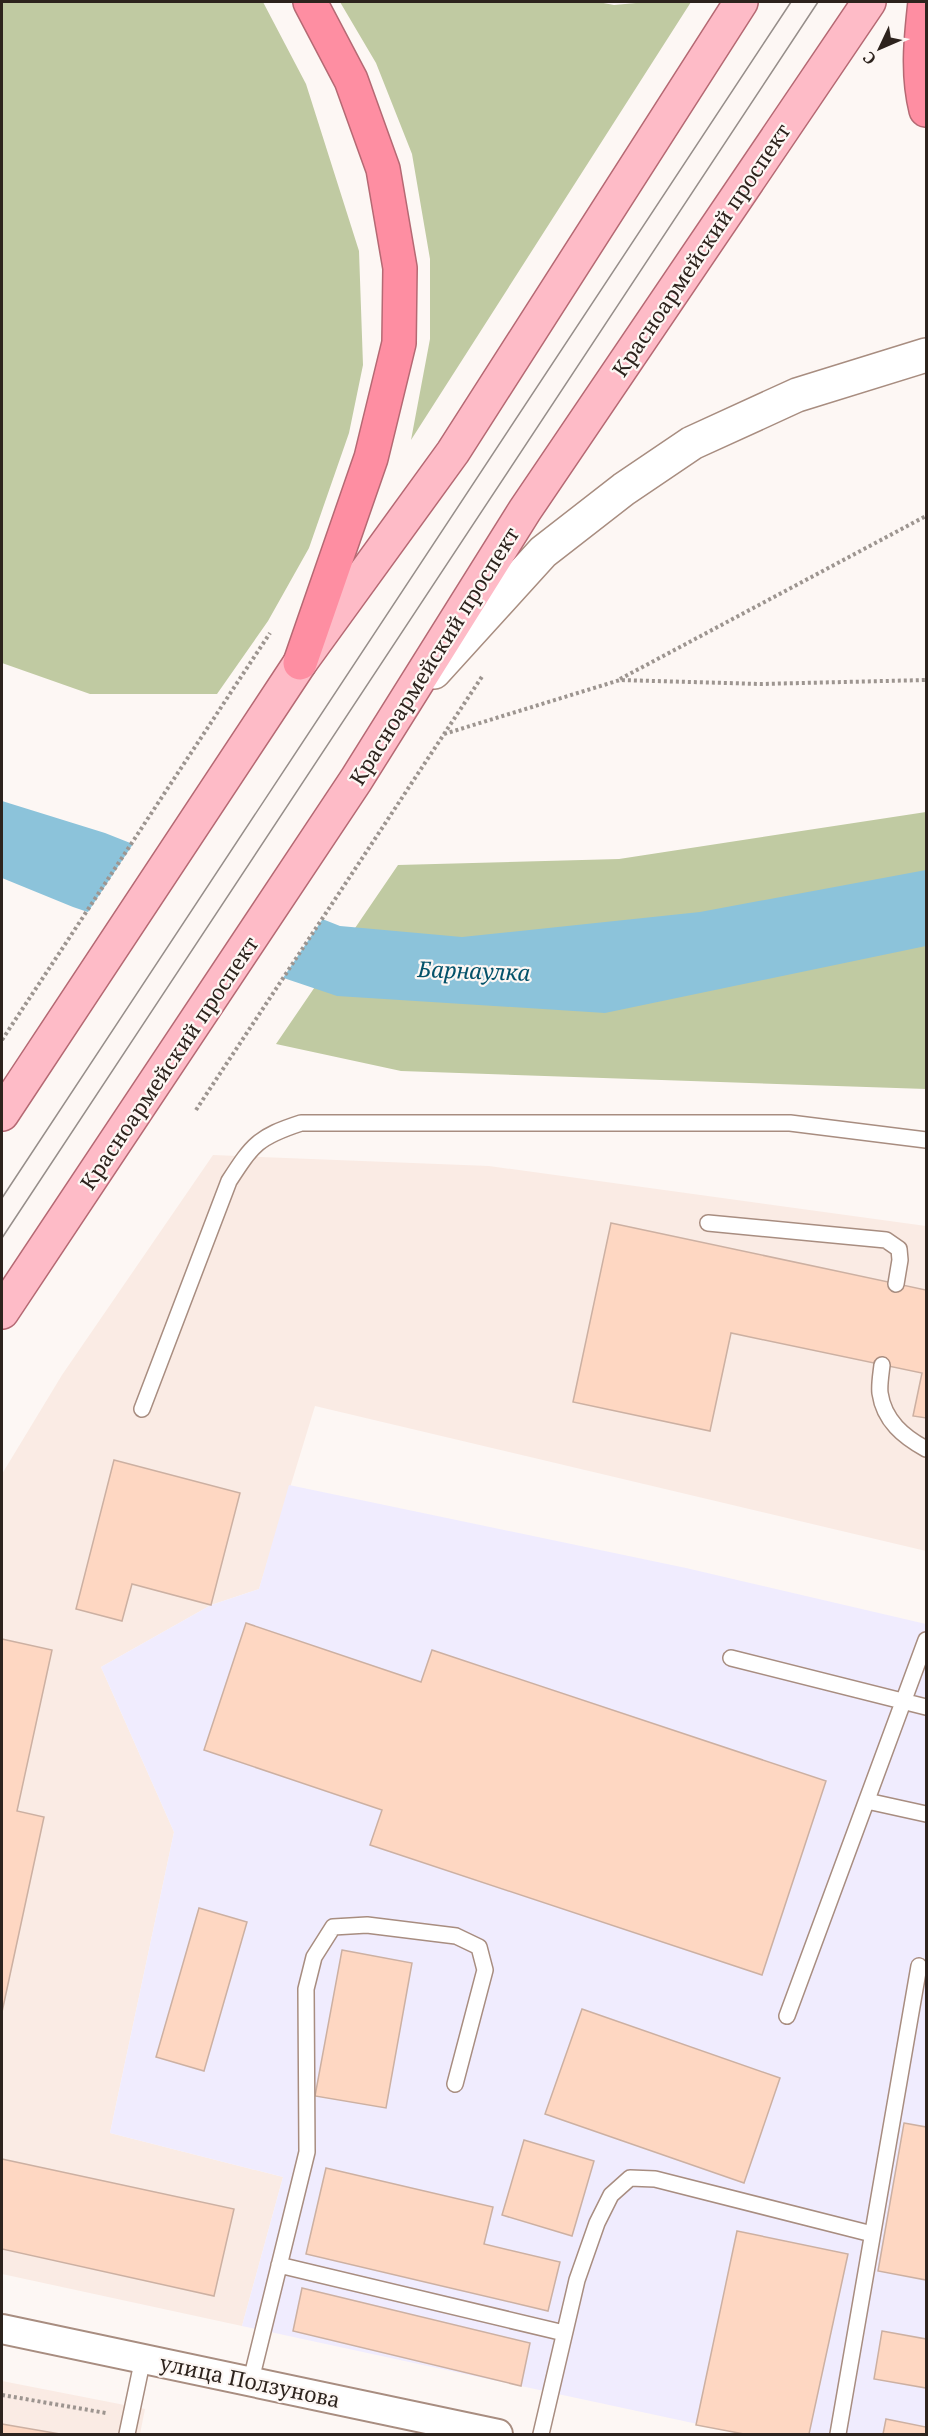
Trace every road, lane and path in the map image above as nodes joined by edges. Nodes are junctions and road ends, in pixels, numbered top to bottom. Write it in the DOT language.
graph roads {
  1 [pos="310,2"];
  2 [pos="741,2"];
  3 [pos="869,2"];
  4 [pos="925,2"];
  5 [pos="927,110"];
  6 [pos="927,355"];
  7 [pos="927,516"];
  8 [pos="276,624"];
  9 [pos="300,663"];
  10 [pos="488,667"];
  11 [pos="620,680"];
  12 [pos="927,680"];
  13 [pos="408,700"];
  14 [pos="444,734"];
  15 [pos="2,1041"];
  16 [pos="196,1110"];
  17 [pos="2,1114"];
  18 [pos="927,1140"];
  19 [pos="708,1223"];
  20 [pos="896,1284"];
  21 [pos="2,1312"];
  22 [pos="882,1365"];
  23 [pos="142,1409"];
  24 [pos="927,1449"];
  25 [pos="927,1640"];
  26 [pos="731,1658"];
  27 [pos="904,1702"];
  28 [pos="927,1707"];
  29 [pos="867,1801"];
  30 [pos="927,1814"];
  31 [pos="919,1966"];
  32 [pos="787,2016"];
  33 [pos="455,2084"];
  34 [pos="872,2234"];
  35 [pos="279,2265"];
  36 [pos="2,2329"];
  37 [pos="564,2333"];
  38 [pos="142,2358"];
  39 [pos="251,2380"];
  40 [pos="2,2395"];
  41 [pos="134,2399"];
  42 [pos="127,2434"];
  43 [pos="498,2434"];
  44 [pos="541,2434"];
  45 [pos="838,2434"];
  1 -- 9 [label="highway"];
  2 -- 9 [label="main road"];
  3 -- 13 [label="main road, Красноармейский проспект"];
  4 -- 5 [label="highway"];
  6 -- 13 [label="main road"];
  7 -- 11 [label="path"];
  8 -- 15 [label="path"];
  9 -- 17 [label="main road"];
  10 -- 14 [label="path"];
  11 -- 12 [label="path"];
  11 -- 14 [label="path"];
  13 -- 21 [label="main road, Красноармейский проспект"];
  14 -- 16 [label="path"];
  18 -- 23 [label="lane"];
  19 -- 20 [label="lane"];
  22 -- 24 [label="lane"];
  25 -- 27 [label="lane"];
  26 -- 27 [label="lane"];
  27 -- 28 [label="lane"];
  27 -- 29 [label="lane"];
  29 -- 30 [label="lane"];
  29 -- 32 [label="lane"];
  31 -- 34 [label="lane"];
  33 -- 35 [label="lane"];
  34 -- 37 [label="lane"];
  34 -- 45 [label="lane"];
  35 -- 37 [label="lane"];
  35 -- 39 [label="lane"];
  36 -- 38 [label="street, улица Ползунова"];
  37 -- 44 [label="lane"];
  38 -- 39 [label="street, улица Ползунова"];
  38 -- 41 [label="lane"];
  39 -- 43 [label="street, улица Ползунова"];
  40 -- 41 [label="path"];
  41 -- 42 [label="lane"];
}
